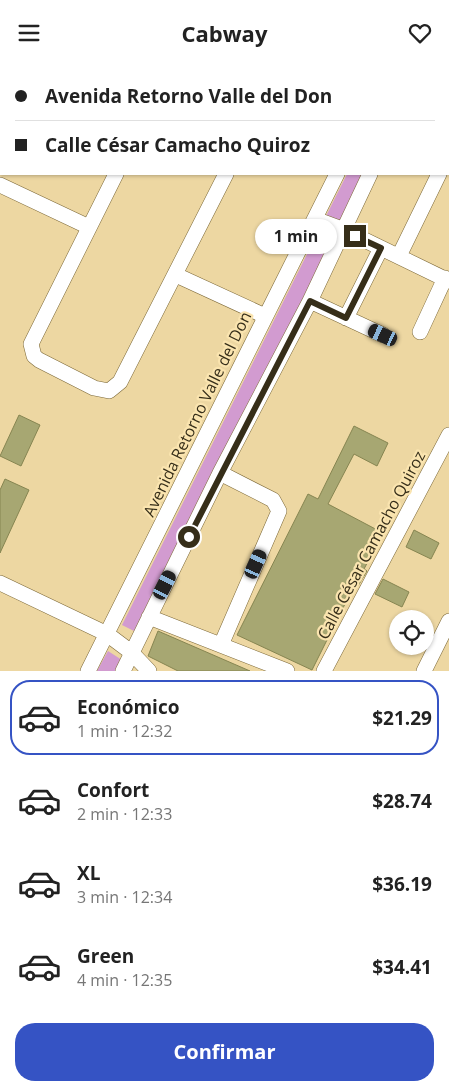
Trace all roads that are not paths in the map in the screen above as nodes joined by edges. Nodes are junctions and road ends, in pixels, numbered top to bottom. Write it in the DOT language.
graph roads {
  1 [pos="115,175"];
  2 [pos="226,175"];
  3 [pos="337,175"];
  4 [pos="369,175"];
  5 [pos="439,175"];
  6 [pos="0,185"];
  7 [pos="315,219"];
  8 [pos="89,227"];
  9 [pos="342,229"];
  10 [pos="381,248"];
  11 [pos="399,256"];
  12 [pos="176,275"];
  13 [pos="447,280"];
  14 [pos="310,301"];
  15 [pos="265,316"];
  16 [pos="346,318"];
  17 [pos="420,332"];
  18 [pos="383,335"];
  19 [pos="449,435"];
  20 [pos="220,473"];
  21 [pos="0,583"];
  22 [pos="149,617"];
  23 [pos="449,621"];
  24 [pos="106,634"];
  25 [pos="221,645"];
  26 [pos="132,652"];
  27 [pos="88,671"];
  28 [pos="123,671"];
  29 [pos="149,671"];
  30 [pos="287,671"];
  31 [pos="324,671"];
  32 [pos="424,671"];
  1 -- 8 [label="street"];
  2 -- 12 [label="street"];
  3 -- 7 [label="street, Avenida Retorno Valle del Don"];
  4 -- 9 [label="street"];
  5 -- 11 [label="street"];
  6 -- 8 [label="street"];
  7 -- 9 [label="street"];
  7 -- 15 [label="street, Avenida Retorno Valle del Don"];
  8 -- 12 [label="street"];
  9 -- 10 [label="street"];
  9 -- 14 [label="street"];
  10 -- 11 [label="street"];
  10 -- 16 [label="street"];
  11 -- 13 [label="street"];
  12 -- 15 [label="street"];
  13 -- 17 [label="street"];
  14 -- 16 [label="street"];
  14 -- 20 [label="street"];
  15 -- 24 [label="street, Avenida Retorno Valle del Don"];
  16 -- 18 [label="street"];
  19 -- 31 [label="street, Calle César Camacho Quiroz"];
  20 -- 22 [label="street"];
  20 -- 25 [label="street"];
  21 -- 24 [label="street"];
  22 -- 25 [label="street"];
  22 -- 26 [label="street"];
  23 -- 32 [label="street"];
  24 -- 26 [label="street"];
  24 -- 27 [label="street, Avenida Retorno Valle del Don"];
  25 -- 30 [label="street"];
  26 -- 28 [label="street"];
  26 -- 29 [label="street"];
}
